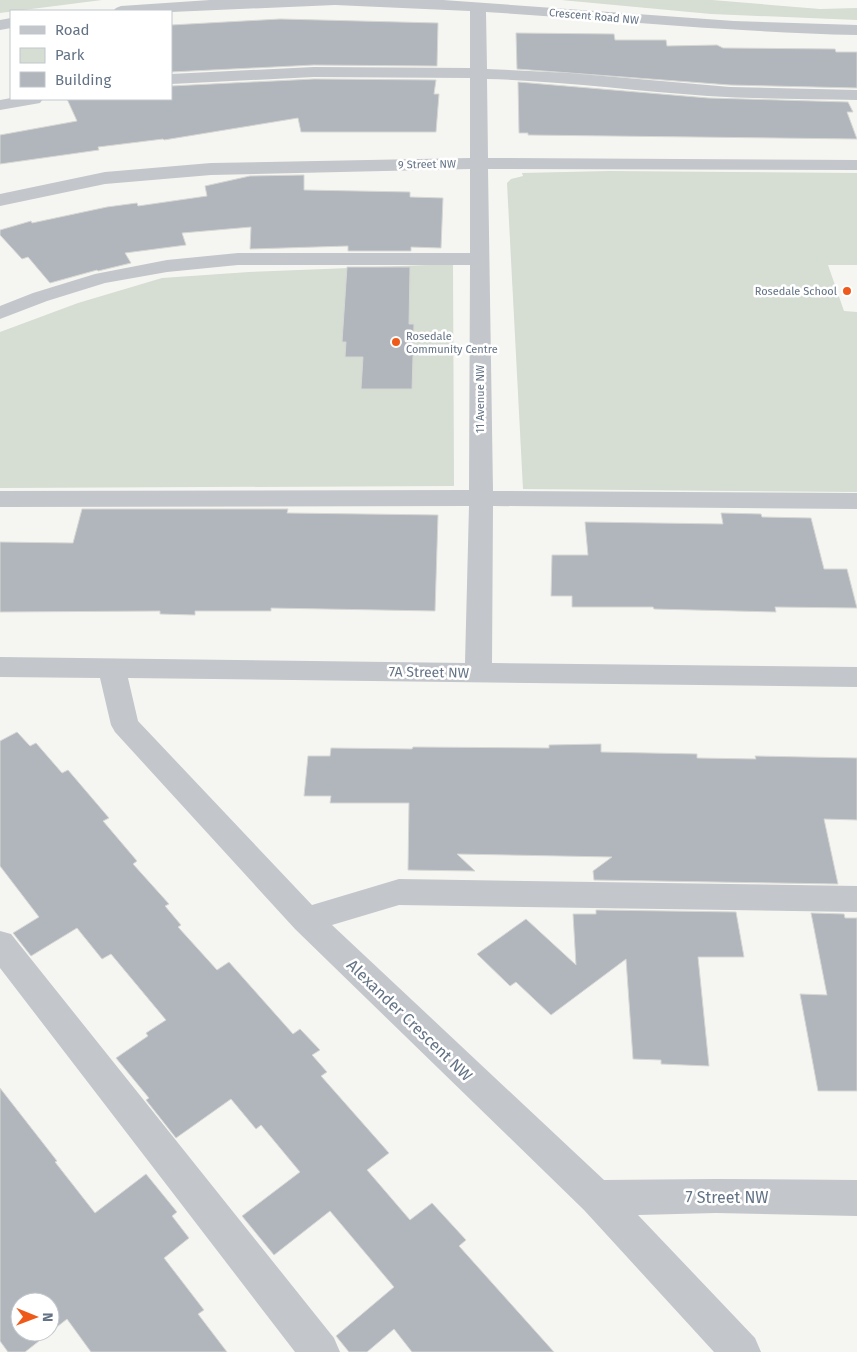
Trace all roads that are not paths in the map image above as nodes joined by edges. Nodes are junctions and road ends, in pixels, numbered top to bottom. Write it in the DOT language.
graph roads {
  1 [pos="478,6"];
  2 [pos="134,10"];
  3 [pos="857,30"];
  4 [pos="478,74"];
  5 [pos="172,79"];
  6 [pos="857,95"];
  7 [pos="28,100"];
  8 [pos="0,105"];
  9 [pos="479,163"];
  10 [pos="857,165"];
  11 [pos="0,200"];
  12 [pos="479,259"];
  13 [pos="0,313"];
  14 [pos="481,498"];
  15 [pos="0,499"];
  16 [pos="857,501"];
  17 [pos="0,667"];
  18 [pos="112,668"];
  19 [pos="478,673"];
  20 [pos="857,677"];
  21 [pos="857,899"];
  22 [pos="306,920"];
  23 [pos="0,944"];
  24 [pos="597,1198"];
  25 [pos="857,1198"];
  26 [pos="320,1352"];
  27 [pos="740,1352"];
  1 -- 2 [label="street, Crescent Road NW"];
  1 -- 3 [label="street, Crescent Road NW"];
  1 -- 4 [label="street, 11 Avenue NW"];
  4 -- 5 [label="street"];
  4 -- 6 [label="street"];
  4 -- 9 [label="street, 11 Avenue NW"];
  7 -- 8 [label="street"];
  9 -- 10 [label="street, 9 Street NW"];
  9 -- 11 [label="street, 9 Street NW"];
  9 -- 12 [label="street, 11 Avenue NW"];
  12 -- 13 [label="street"];
  12 -- 14 [label="street, 11 Avenue NW"];
  14 -- 15 [label="street"];
  14 -- 16 [label="street"];
  14 -- 19 [label="street, 11 Avenue NW"];
  17 -- 18 [label="street, 7A Street NW"];
  18 -- 19 [label="street, 7A Street NW"];
  18 -- 22 [label="street, Alexander Crescent NW"];
  19 -- 20 [label="street, 7A Street NW"];
  21 -- 22 [label="street"];
  22 -- 24 [label="street, Alexander Crescent NW"];
  23 -- 26 [label="street"];
  24 -- 25 [label="street, 7 Street NW"];
  24 -- 27 [label="street, Alexander Crescent NW"];
}
